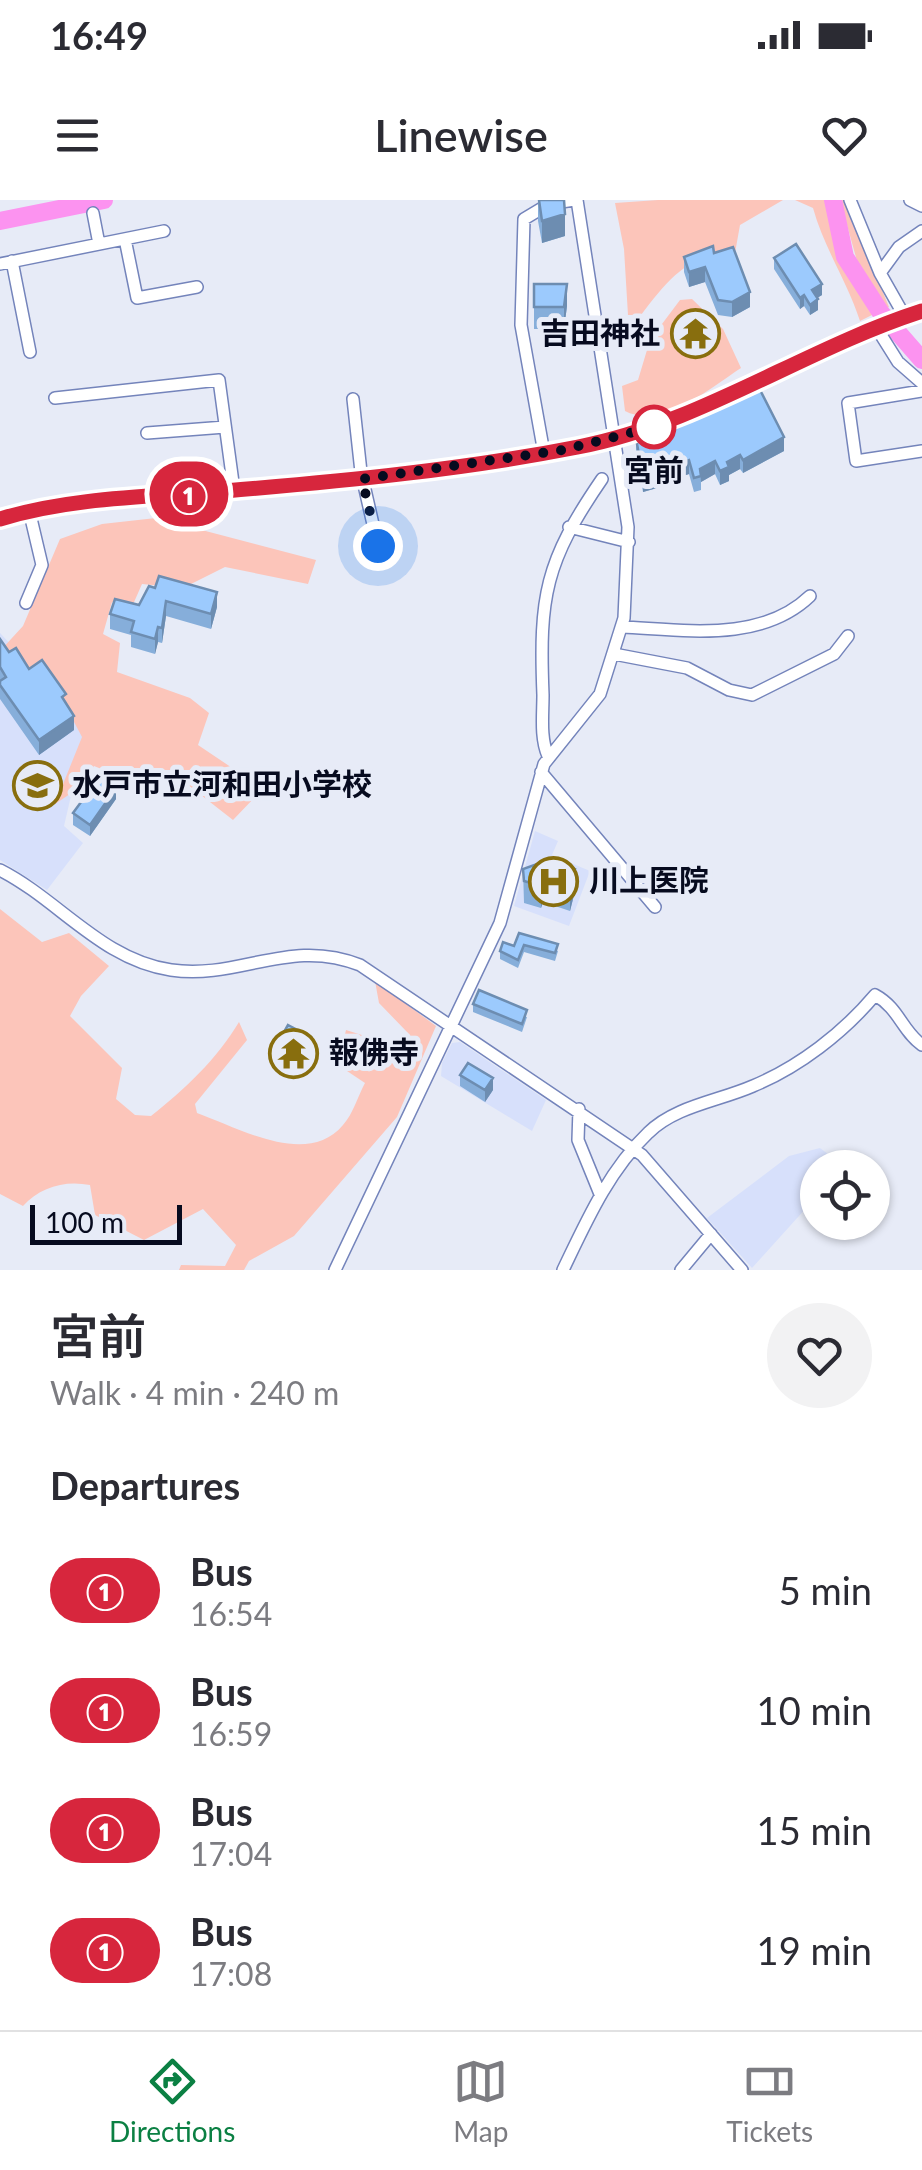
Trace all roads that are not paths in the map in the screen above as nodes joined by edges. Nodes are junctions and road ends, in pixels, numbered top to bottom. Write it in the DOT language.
graph roads {
  1 [pos="576,200"];
  2 [pos="850,200"];
  3 [pos="910,200"];
  4 [pos="922,206"];
  5 [pos="94,213"];
  6 [pos="164,231"];
  7 [pos="922,232"];
  8 [pos="125,239"];
  9 [pos="99,244"];
  10 [pos="6,263"];
  11 [pos="880,273"];
  12 [pos="198,287"];
  13 [pos="922,312"];
  14 [pos="902,318"];
  15 [pos="878,327"];
  16 [pos="30,352"];
  17 [pos="922,383"];
  18 [pos="922,391"];
  19 [pos="54,398"];
  20 [pos="353,399"];
  21 [pos="226,426"];
  22 [pos="147,433"];
  23 [pos="615,439"];
  24 [pos="922,451"];
  25 [pos="544,453"];
  26 [pos="362,479"];
  27 [pos="602,479"];
  28 [pos="234,490"];
  29 [pos="29,510"];
  30 [pos="0,519"];
  31 [pos="569,527"];
  32 [pos="630,542"];
  33 [pos="378,546"];
  34 [pos="810,596"];
  35 [pos="26,602"];
  36 [pos="622,627"];
  37 [pos="848,636"];
  38 [pos="614,654"];
  39 [pos="548,756"];
  40 [pos="540,772"];
  41 [pos="0,870"];
  42 [pos="655,907"];
  43 [pos="454,1026"];
  44 [pos="922,1046"];
  45 [pos="579,1109"];
  46 [pos="635,1149"];
  47 [pos="600,1194"];
  48 [pos="711,1234"];
  49 [pos="335,1270"];
  50 [pos="563,1270"];
  51 [pos="681,1270"];
  52 [pos="742,1270"];
  1 -- 23 [label="street"];
  1 -- 25 [label="street"];
  2 -- 11 [label="street"];
  3 -- 4 [label="street"];
  5 -- 9 [label="street"];
  6 -- 8 [label="street"];
  7 -- 11 [label="street"];
  8 -- 9 [label="street"];
  8 -- 12 [label="street"];
  9 -- 10 [label="street"];
  10 -- 16 [label="street"];
  11 -- 14 [label="street"];
  13 -- 14 [label="main road"];
  14 -- 15 [label="main road"];
  15 -- 17 [label="street"];
  15 -- 23 [label="main road"];
  18 -- 24 [label="street"];
  19 -- 21 [label="street"];
  20 -- 26 [label="street"];
  21 -- 22 [label="street"];
  21 -- 28 [label="street"];
  23 -- 25 [label="main road"];
  23 -- 32 [label="street"];
  25 -- 26 [label="main road"];
  26 -- 28 [label="main road"];
  26 -- 33 [label="street"];
  27 -- 31 [label="street"];
  28 -- 29 [label="main road"];
  29 -- 30 [label="main road"];
  29 -- 35 [label="street"];
  31 -- 32 [label="street"];
  31 -- 39 [label="street"];
  32 -- 36 [label="street"];
  34 -- 36 [label="street"];
  36 -- 38 [label="street"];
  37 -- 38 [label="street"];
  38 -- 39 [label="street"];
  39 -- 40 [label="street"];
  40 -- 42 [label="street"];
  40 -- 43 [label="street"];
  41 -- 43 [label="street"];
  43 -- 45 [label="street"];
  43 -- 49 [label="street"];
  44 -- 46 [label="street"];
  45 -- 46 [label="street"];
  45 -- 47 [label="street"];
  46 -- 47 [label="street"];
  46 -- 48 [label="street"];
  47 -- 50 [label="street"];
  48 -- 51 [label="street"];
  48 -- 52 [label="street"];
}
